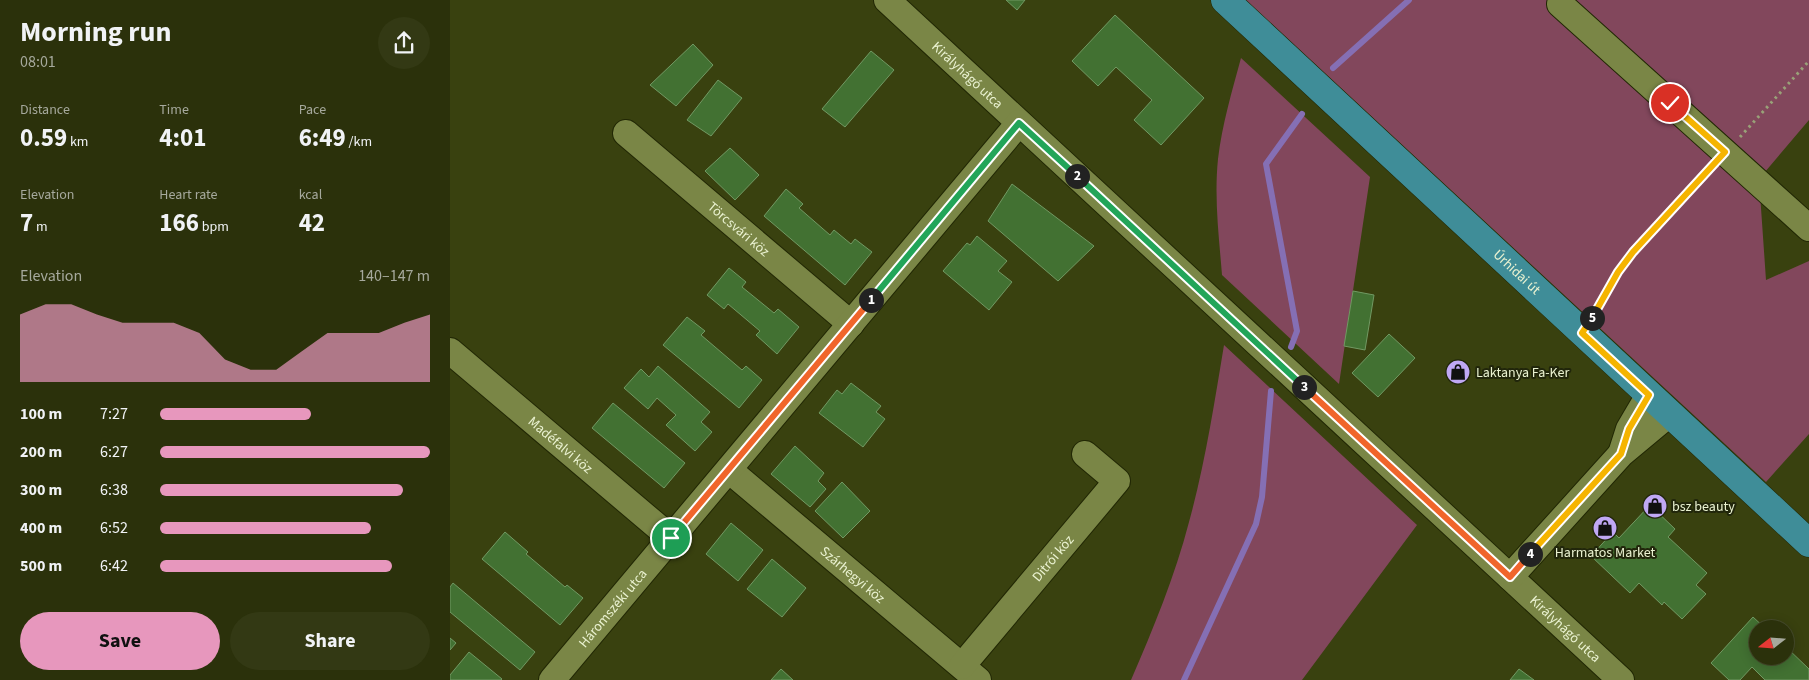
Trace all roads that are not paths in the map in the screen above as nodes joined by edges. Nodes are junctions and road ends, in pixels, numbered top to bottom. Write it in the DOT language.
graph roads {
  1 [pos="887,0"];
  2 [pos="1225,0"];
  3 [pos="1560,4"];
  4 [pos="1019,123"];
  5 [pos="626,134"];
  6 [pos="1809,228"];
  7 [pos="851,324"];
  8 [pos="450,351"];
  9 [pos="1649,395"];
  10 [pos="1669,414"];
  11 [pos="1084,454"];
  12 [pos="1621,454"];
  13 [pos="728,470"];
  14 [pos="671,538"];
  15 [pos="1809,543"];
  16 [pos="1510,577"];
  17 [pos="969,675"];
  18 [pos="552,680"];
  19 [pos="1621,680"];
  1 -- 4 [label="street, Királyhágó utca"];
  2 -- 9 [label="main road, Úrhidai út"];
  3 -- 6 [label="street"];
  4 -- 7 [label="street, Háromszéki utca"];
  4 -- 16 [label="street, Királyhágó utca"];
  5 -- 7 [label="street, Törcsvári köz"];
  7 -- 13 [label="street, Háromszéki utca"];
  8 -- 14 [label="street, Madéfalvi köz"];
  9 -- 10 [label="main road, Úrhidai út"];
  9 -- 12 [label="street"];
  10 -- 12 [label="street"];
  10 -- 15 [label="main road, Úrhidai út"];
  11 -- 17 [label="street, Ditrói köz"];
  12 -- 16 [label="street"];
  13 -- 14 [label="street, Háromszéki utca"];
  13 -- 17 [label="street, Szárhegyi köz"];
  14 -- 18 [label="street, Háromszéki utca"];
  16 -- 19 [label="street, Királyhágó utca"];
}
